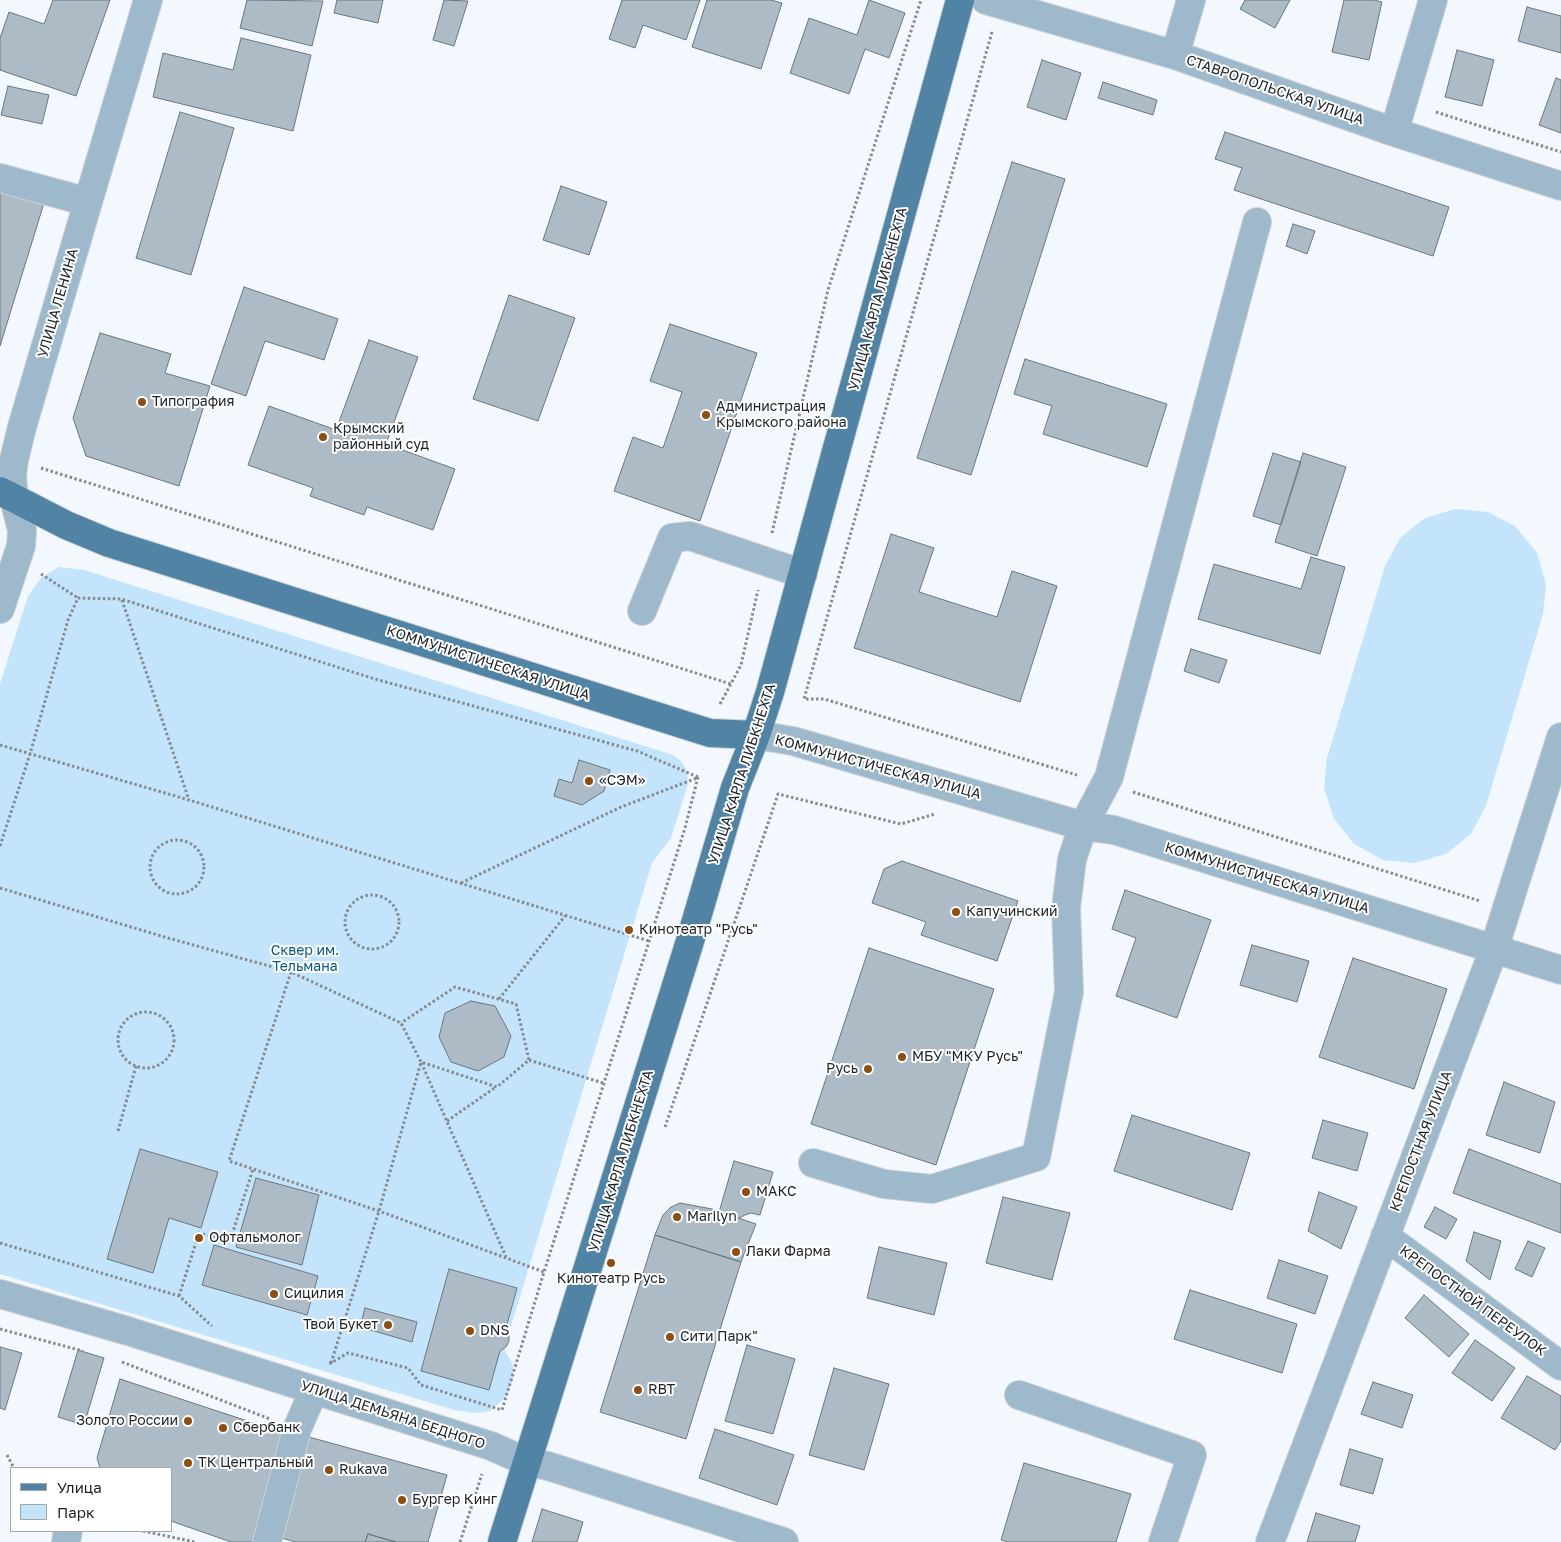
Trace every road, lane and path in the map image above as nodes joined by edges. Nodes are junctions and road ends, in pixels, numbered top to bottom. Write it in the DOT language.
graph roads {
  1 [pos="148,0"];
  2 [pos="921,0"];
  3 [pos="960,0"];
  4 [pos="1191,0"];
  5 [pos="1433,0"];
  6 [pos="993,2"];
  7 [pos="1175,55"];
  8 [pos="1394,132"];
  9 [pos="0,178"];
  10 [pos="1561,186"];
  11 [pos="88,202"];
  12 [pos="1257,222"];
  13 [pos="14,460"];
  14 [pos="7,495"];
  15 [pos="770,540"];
  16 [pos="803,574"];
  17 [pos="758,588"];
  18 [pos="122,599"];
  19 [pos="0,608"];
  20 [pos="642,611"];
  21 [pos="731,684"];
  22 [pos="720,705"];
  23 [pos="756,735"];
  24 [pos="1561,737"];
  25 [pos="0,745"];
  26 [pos="30,754"];
  27 [pos="698,777"];
  28 [pos="1106,783"];
  29 [pos="778,794"];
  30 [pos="189,800"];
  31 [pos="901,824"];
  32 [pos="1083,826"];
  33 [pos="0,846"];
  34 [pos="196,847"];
  35 [pos="460,883"];
  36 [pos="0,888"];
  37 [pos="391,901"];
  38 [pos="1481,902"];
  39 [pos="565,916"];
  40 [pos="649,941"];
  41 [pos="1494,949"];
  42 [pos="1561,970"];
  43 [pos="291,972"];
  44 [pos="499,999"];
  45 [pos="401,1023"];
  46 [pos="529,1060"];
  47 [pos="421,1062"];
  48 [pos="136,1066"];
  49 [pos="603,1083"];
  50 [pos="497,1087"];
  51 [pos="447,1121"];
  52 [pos="118,1131"];
  53 [pos="813,1163"];
  54 [pos="253,1169"];
  55 [pos="379,1211"];
  56 [pos="1385,1236"];
  57 [pos="0,1243"];
  58 [pos="506,1257"];
  59 [pos="544,1272"];
  60 [pos="0,1294"];
  61 [pos="179,1296"];
  62 [pos="0,1329"];
  63 [pos="219,1332"];
  64 [pos="91,1353"];
  65 [pos="118,1361"];
  66 [pos="322,1361"];
  67 [pos="331,1363"];
  68 [pos="1561,1366"];
  69 [pos="314,1390"];
  70 [pos="1019,1395"];
  71 [pos="297,1429"];
  72 [pos="7,1455"];
  73 [pos="527,1462"];
  74 [pos="13,1467"];
  75 [pos="482,1474"];
  76 [pos="149,1532"];
  77 [pos="195,1542"];
  78 [pos="267,1542"];
  79 [pos="460,1542"];
  80 [pos="502,1542"];
  81 [pos="784,1542"];
  82 [pos="1163,1542"];
  83 [pos="1270,1542"];
  1 -- 11 [label="street, УЛИЦА ЛЕНИНА"];
  2 -- 15 [label="path"];
  3 -- 16 [label="main road, УЛИЦА КАРЛА ЛИБКНЕХТА"];
  4 -- 7 [label="street"];
  5 -- 8 [label="street"];
  6 -- 7 [label="street, СТАВРОПОЛЬСКАЯ УЛИЦА"];
  6 -- 28 [label="path"];
  7 -- 8 [label="street, СТАВРОПОЛЬСКАЯ УЛИЦА"];
  8 -- 10 [label="street, СТАВРОПОЛЬСКАЯ УЛИЦА"];
  9 -- 11 [label="street"];
  11 -- 13 [label="street, УЛИЦА ЛЕНИНА"];
  12 -- 28 [label="street"];
  13 -- 14 [label="street, УЛИЦА ЛЕНИНА"];
  13 -- 21 [label="path"];
  14 -- 19 [label="street, УЛИЦА ЛЕНИНА"];
  14 -- 23 [label="main road, КОММУНИСТИЧЕСКАЯ УЛИЦА"];
  16 -- 20 [label="street"];
  16 -- 23 [label="main road, УЛИЦА КАРЛА ЛИБКНЕХТА"];
  17 -- 21 [label="path"];
  18 -- 26 [label="path"];
  18 -- 27 [label="path"];
  18 -- 30 [label="path"];
  21 -- 22 [label="path"];
  23 -- 32 [label="street, КОММУНИСТИЧЕСКАЯ УЛИЦА"];
  23 -- 73 [label="main road, УЛИЦА КАРЛА ЛИБКНЕХТА"];
  24 -- 41 [label="street, КРЕПОСТНАЯ УЛИЦА"];
  25 -- 26 [label="path"];
  26 -- 30 [label="path"];
  26 -- 33 [label="path"];
  27 -- 35 [label="path"];
  27 -- 40 [label="path"];
  28 -- 32 [label="street"];
  28 -- 38 [label="path"];
  29 -- 31 [label="path"];
  30 -- 35 [label="path"];
  32 -- 41 [label="street, КОММУНИСТИЧЕСКАЯ УЛИЦА"];
  32 -- 53 [label="street"];
  34 -- 34 [label="path"];
  35 -- 39 [label="path"];
  36 -- 43 [label="path"];
  37 -- 37 [label="path"];
  39 -- 40 [label="path"];
  39 -- 44 [label="path"];
  40 -- 49 [label="path"];
  41 -- 42 [label="street, КОММУНИСТИЧЕСКАЯ УЛИЦА"];
  41 -- 56 [label="street, КРЕПОСТНАЯ УЛИЦА"];
  43 -- 45 [label="path"];
  43 -- 54 [label="path"];
  44 -- 45 [label="path"];
  44 -- 46 [label="path"];
  45 -- 47 [label="path"];
  46 -- 49 [label="path"];
  46 -- 50 [label="path"];
  47 -- 50 [label="path"];
  47 -- 51 [label="path"];
  47 -- 55 [label="path"];
  48 -- 48 [label="path"];
  48 -- 52 [label="path"];
  49 -- 59 [label="path"];
  50 -- 51 [label="path"];
  51 -- 58 [label="path"];
  54 -- 55 [label="path"];
  54 -- 61 [label="path"];
  55 -- 58 [label="path"];
  55 -- 67 [label="path"];
  56 -- 68 [label="street, КРЕПОСТНОЙ ПЕРЕУЛОК"];
  56 -- 83 [label="street, КРЕПОСТНАЯ УЛИЦА"];
  57 -- 61 [label="path"];
  58 -- 59 [label="path"];
  59 -- 67 [label="path"];
  60 -- 69 [label="street, УЛИЦА ДЕМЬЯНА БЕДНОГО"];
  61 -- 63 [label="path"];
  62 -- 64 [label="path"];
  65 -- 71 [label="path"];
  66 -- 67 [label="path"];
  69 -- 71 [label="street"];
  69 -- 73 [label="street, УЛИЦА ДЕМЬЯНА БЕДНОГО"];
  70 -- 82 [label="street"];
  71 -- 78 [label="street"];
  72 -- 74 [label="path"];
  73 -- 80 [label="main road, УЛИЦА КАРЛА ЛИБКНЕХТА"];
  73 -- 81 [label="street, УЛИЦА ДЕМЬЯНА БЕДНОГО"];
  75 -- 79 [label="path"];
  76 -- 77 [label="path"];
}
